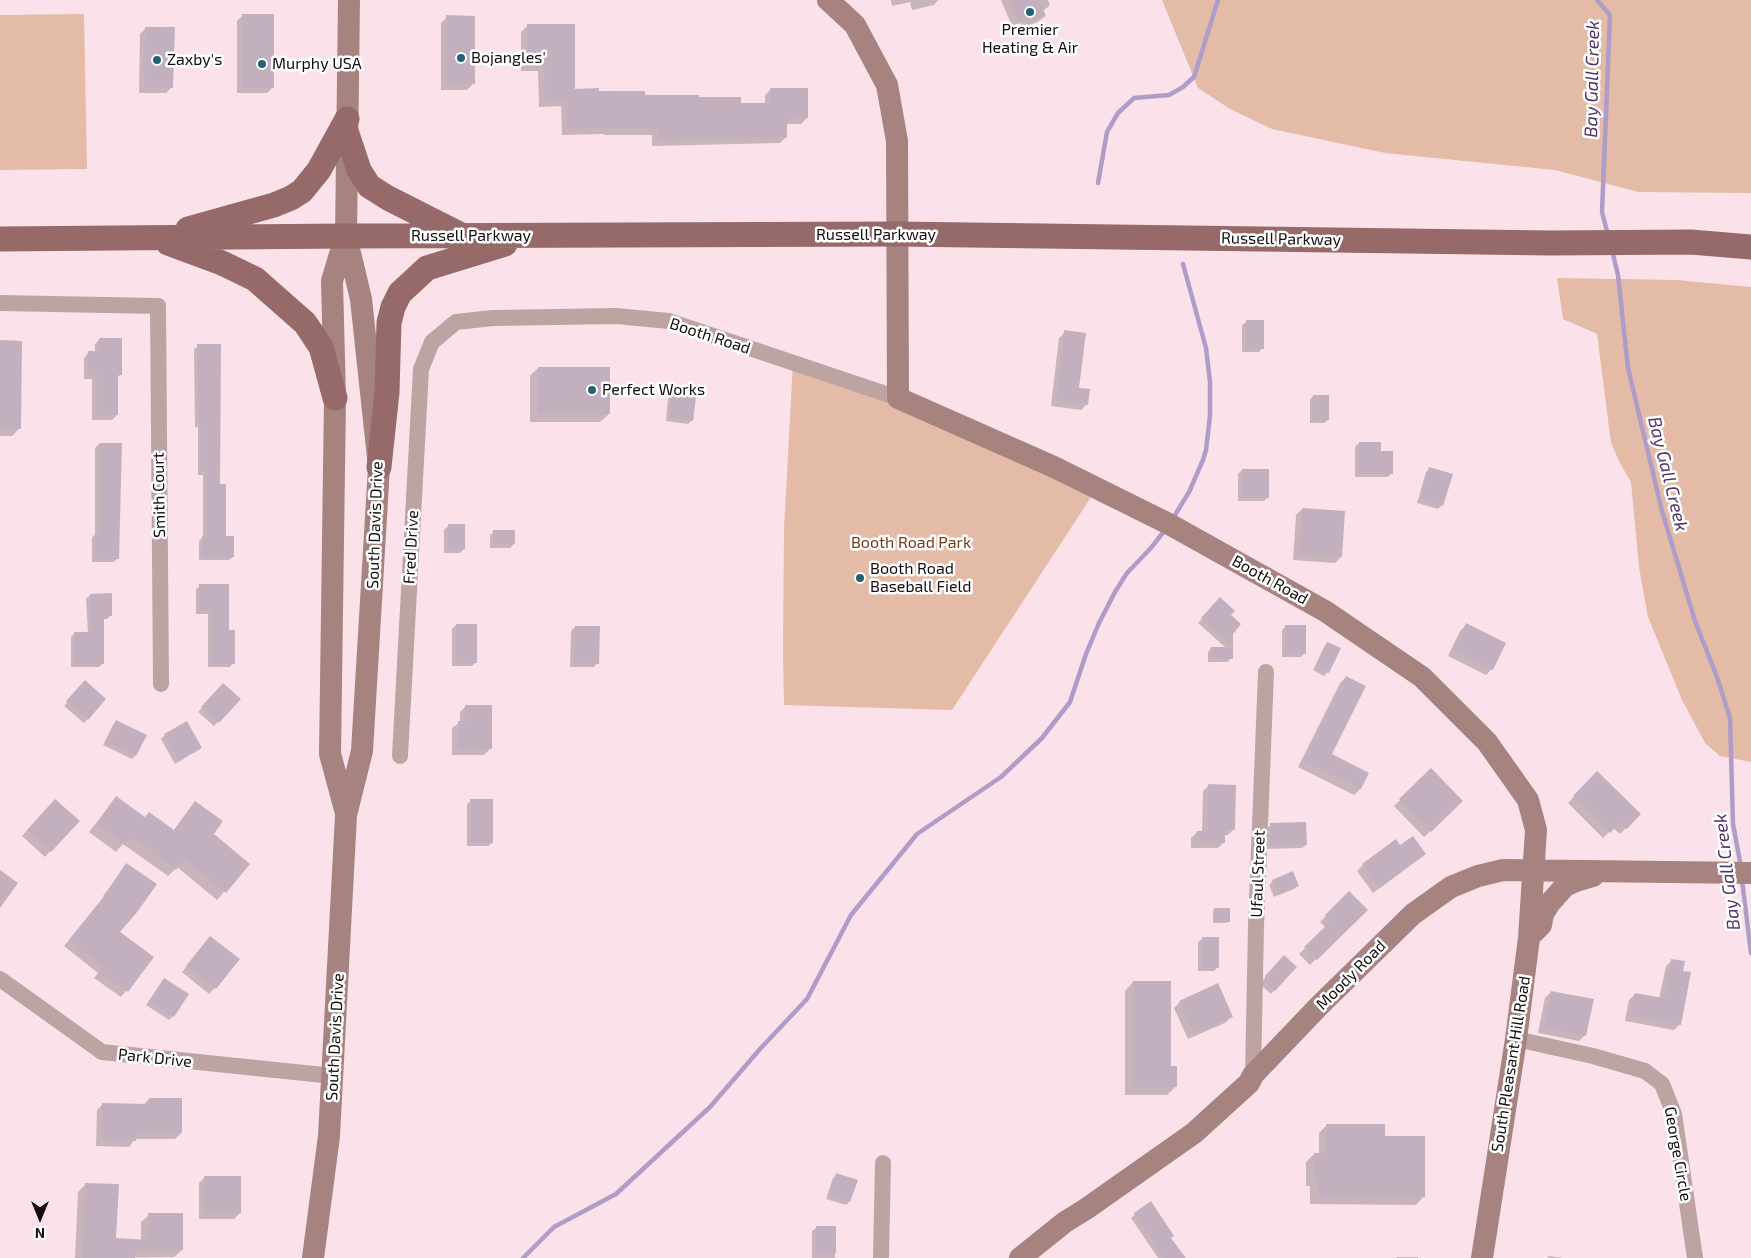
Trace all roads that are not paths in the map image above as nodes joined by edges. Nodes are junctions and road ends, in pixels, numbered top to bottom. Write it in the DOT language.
graph roads {
  1 [pos="349,0"];
  2 [pos="828,0"];
  3 [pos="347,127"];
  4 [pos="896,234"];
  5 [pos="346,236"];
  6 [pos="464,236"];
  7 [pos="533,236"];
  8 [pos="154,238"];
  9 [pos="0,239"];
  10 [pos="1751,247"];
  11 [pos="0,303"];
  12 [pos="432,342"];
  13 [pos="334,398"];
  14 [pos="898,398"];
  15 [pos="379,467"];
  16 [pos="1266,672"];
  17 [pos="161,684"];
  18 [pos="400,756"];
  19 [pos="346,815"];
  20 [pos="1535,869"];
  21 [pos="1616,871"];
  22 [pos="1751,873"];
  23 [pos="1529,938"];
  24 [pos="0,979"];
  25 [pos="1516,1040"];
  26 [pos="1253,1075"];
  27 [pos="333,1076"];
  28 [pos="883,1163"];
  29 [pos="313,1258"];
  30 [pos="881,1258"];
  31 [pos="1020,1258"];
  32 [pos="1482,1258"];
  33 [pos="1694,1258"];
  1 -- 3 [label="street, South Davis Drive"];
  2 -- 4 [label="street"];
  3 -- 5 [label="street, South Davis Drive"];
  3 -- 6 [label="main road"];
  3 -- 8 [label="main road"];
  4 -- 7 [label="main road, Russell Parkway"];
  4 -- 10 [label="main road, Russell Parkway"];
  4 -- 14 [label="street"];
  5 -- 6 [label="main road, Russell Parkway"];
  5 -- 8 [label="main road, Russell Parkway"];
  5 -- 13 [label="street, South Davis Drive"];
  5 -- 15 [label="street, South Davis Drive"];
  6 -- 7 [label="main road, Russell Parkway"];
  7 -- 15 [label="main road"];
  8 -- 9 [label="main road, Russell Parkway"];
  8 -- 13 [label="main road"];
  11 -- 17 [label="street, Smith Court"];
  12 -- 14 [label="street, Booth Road"];
  12 -- 18 [label="street, Fred Drive"];
  13 -- 19 [label="street, South Davis Drive"];
  14 -- 20 [label="street, Booth Road"];
  15 -- 19 [label="street, South Davis Drive"];
  16 -- 26 [label="street, Ufaul Street"];
  19 -- 27 [label="street, South Davis Drive"];
  20 -- 21 [label="street, Moody Road"];
  20 -- 23 [label="street, South Pleasant Hill Road"];
  20 -- 26 [label="street, Moody Road"];
  21 -- 22 [label="street, Moody Road"];
  21 -- 23 [label="street"];
  23 -- 25 [label="street, South Pleasant Hill Road"];
  24 -- 27 [label="street, Park Drive"];
  25 -- 32 [label="street, South Pleasant Hill Road"];
  25 -- 33 [label="street, George Circle"];
  26 -- 31 [label="street, Moody Road"];
  27 -- 29 [label="street, South Davis Drive"];
  28 -- 30 [label="street"];
}
